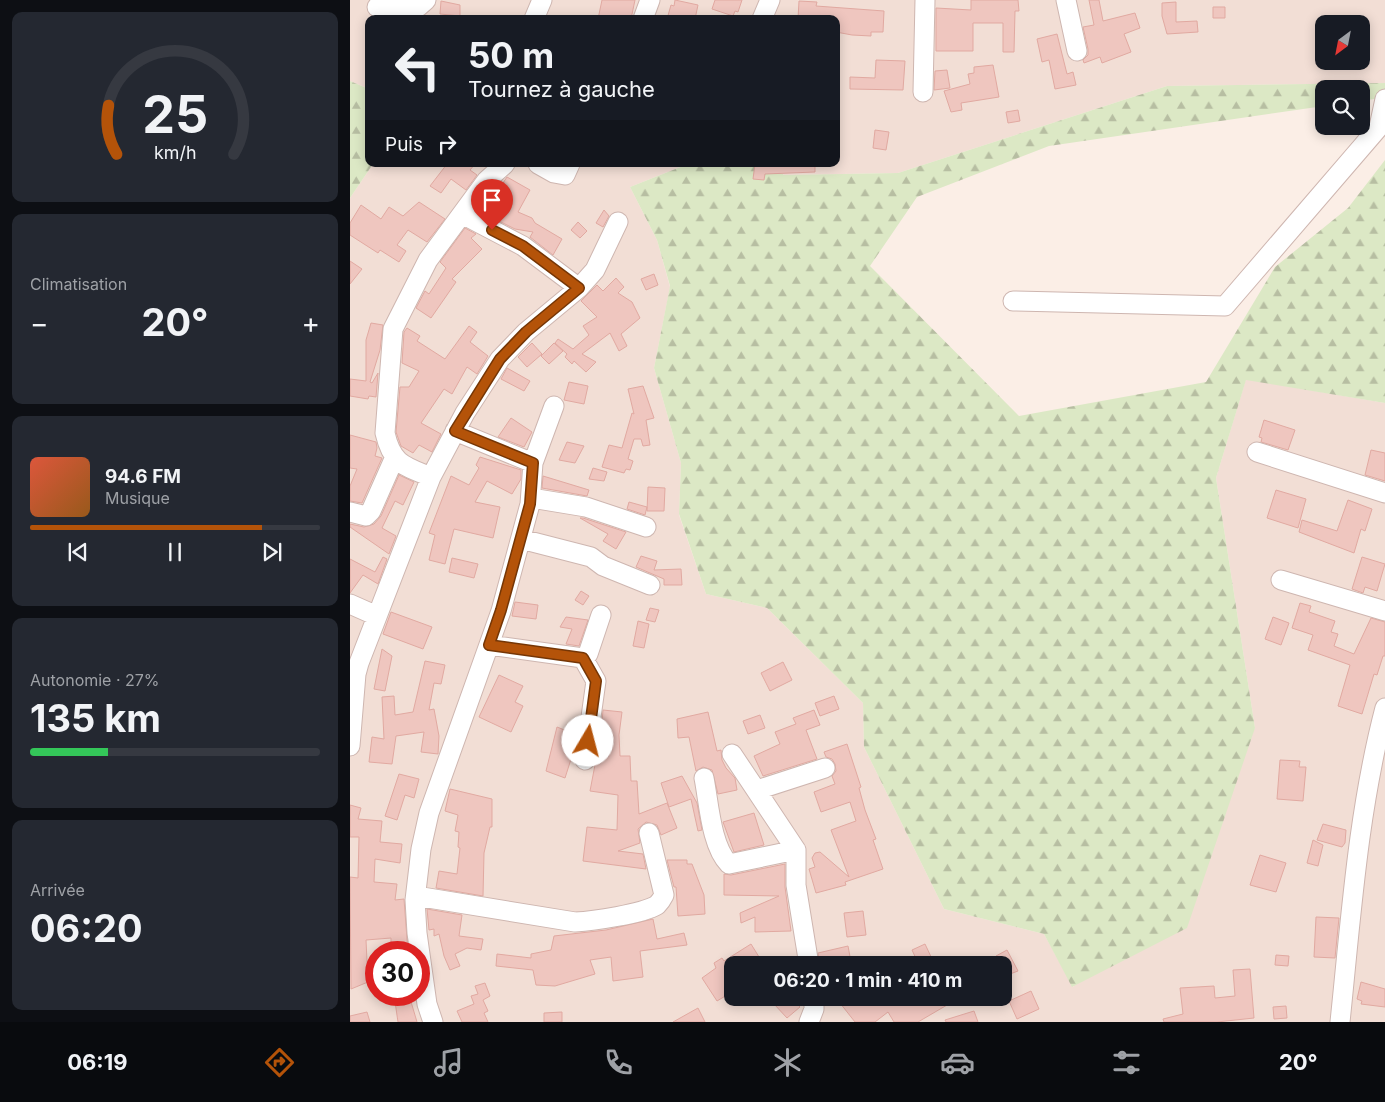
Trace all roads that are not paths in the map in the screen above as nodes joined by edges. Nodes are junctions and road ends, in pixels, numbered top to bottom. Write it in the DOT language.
graph roads {
  1 [pos="426,0"];
  2 [pos="542,0"];
  3 [pos="650,0"];
  4 [pos="770,0"];
  5 [pos="925,0"];
  6 [pos="1066,0"];
  7 [pos="377,7"];
  8 [pos="536,15"];
  9 [pos="644,15"];
  10 [pos="764,15"];
  11 [pos="1077,51"];
  12 [pos="923,92"];
  13 [pos="1385,99"];
  14 [pos="501,167"];
  15 [pos="543,167"];
  16 [pos="569,167"];
  17 [pos="462,214"];
  18 [pos="618,222"];
  19 [pos="579,288"];
  20 [pos="1013,301"];
  21 [pos="554,406"];
  22 [pos="455,431"];
  23 [pos="1257,452"];
  24 [pos="394,459"];
  25 [pos="533,463"];
  26 [pos="431,477"];
  27 [pos="1385,493"];
  28 [pos="530,498"];
  29 [pos="350,512"];
  30 [pos="646,528"];
  31 [pos="521,539"];
  32 [pos="1280,580"];
  33 [pos="650,585"];
  34 [pos="350,604"];
  35 [pos="1385,611"];
  36 [pos="601,615"];
  37 [pos="377,616"];
  38 [pos="489,645"];
  39 [pos="583,658"];
  40 [pos="355,662"];
  41 [pos="1385,708"];
  42 [pos="350,746"];
  43 [pos="732,754"];
  44 [pos="586,760"];
  45 [pos="825,768"];
  46 [pos="704,778"];
  47 [pos="757,790"];
  48 [pos="649,833"];
  49 [pos="796,850"];
  50 [pos="416,896"];
  51 [pos="808,956"];
  52 [pos="814,1006"];
  53 [pos="433,1022"];
  54 [pos="809,1022"];
  55 [pos="1340,1022"];
  1 -- 7 [label="street"];
  2 -- 8 [label="street"];
  3 -- 9 [label="street"];
  4 -- 10 [label="street"];
  5 -- 12 [label="street"];
  6 -- 11 [label="street"];
  13 -- 20 [label="street"];
  14 -- 17 [label="street"];
  15 -- 16 [label="street"];
  17 -- 19 [label="street"];
  17 -- 24 [label="street"];
  18 -- 19 [label="street"];
  19 -- 22 [label="street"];
  21 -- 25 [label="street"];
  22 -- 25 [label="street"];
  22 -- 26 [label="street"];
  23 -- 27 [label="street"];
  24 -- 26 [label="street"];
  24 -- 29 [label="street"];
  25 -- 28 [label="street"];
  26 -- 37 [label="street"];
  28 -- 30 [label="street"];
  28 -- 31 [label="street"];
  31 -- 33 [label="street"];
  31 -- 38 [label="street"];
  32 -- 35 [label="street"];
  34 -- 37 [label="street"];
  36 -- 39 [label="street"];
  37 -- 40 [label="street"];
  38 -- 39 [label="street"];
  38 -- 50 [label="street"];
  39 -- 44 [label="street"];
  40 -- 42 [label="street"];
  41 -- 55 [label="street"];
  43 -- 47 [label="street"];
  45 -- 47 [label="street"];
  46 -- 49 [label="street"];
  47 -- 49 [label="street"];
  48 -- 50 [label="street"];
  49 -- 51 [label="street"];
  50 -- 53 [label="street"];
  52 -- 54 [label="street"];
}
